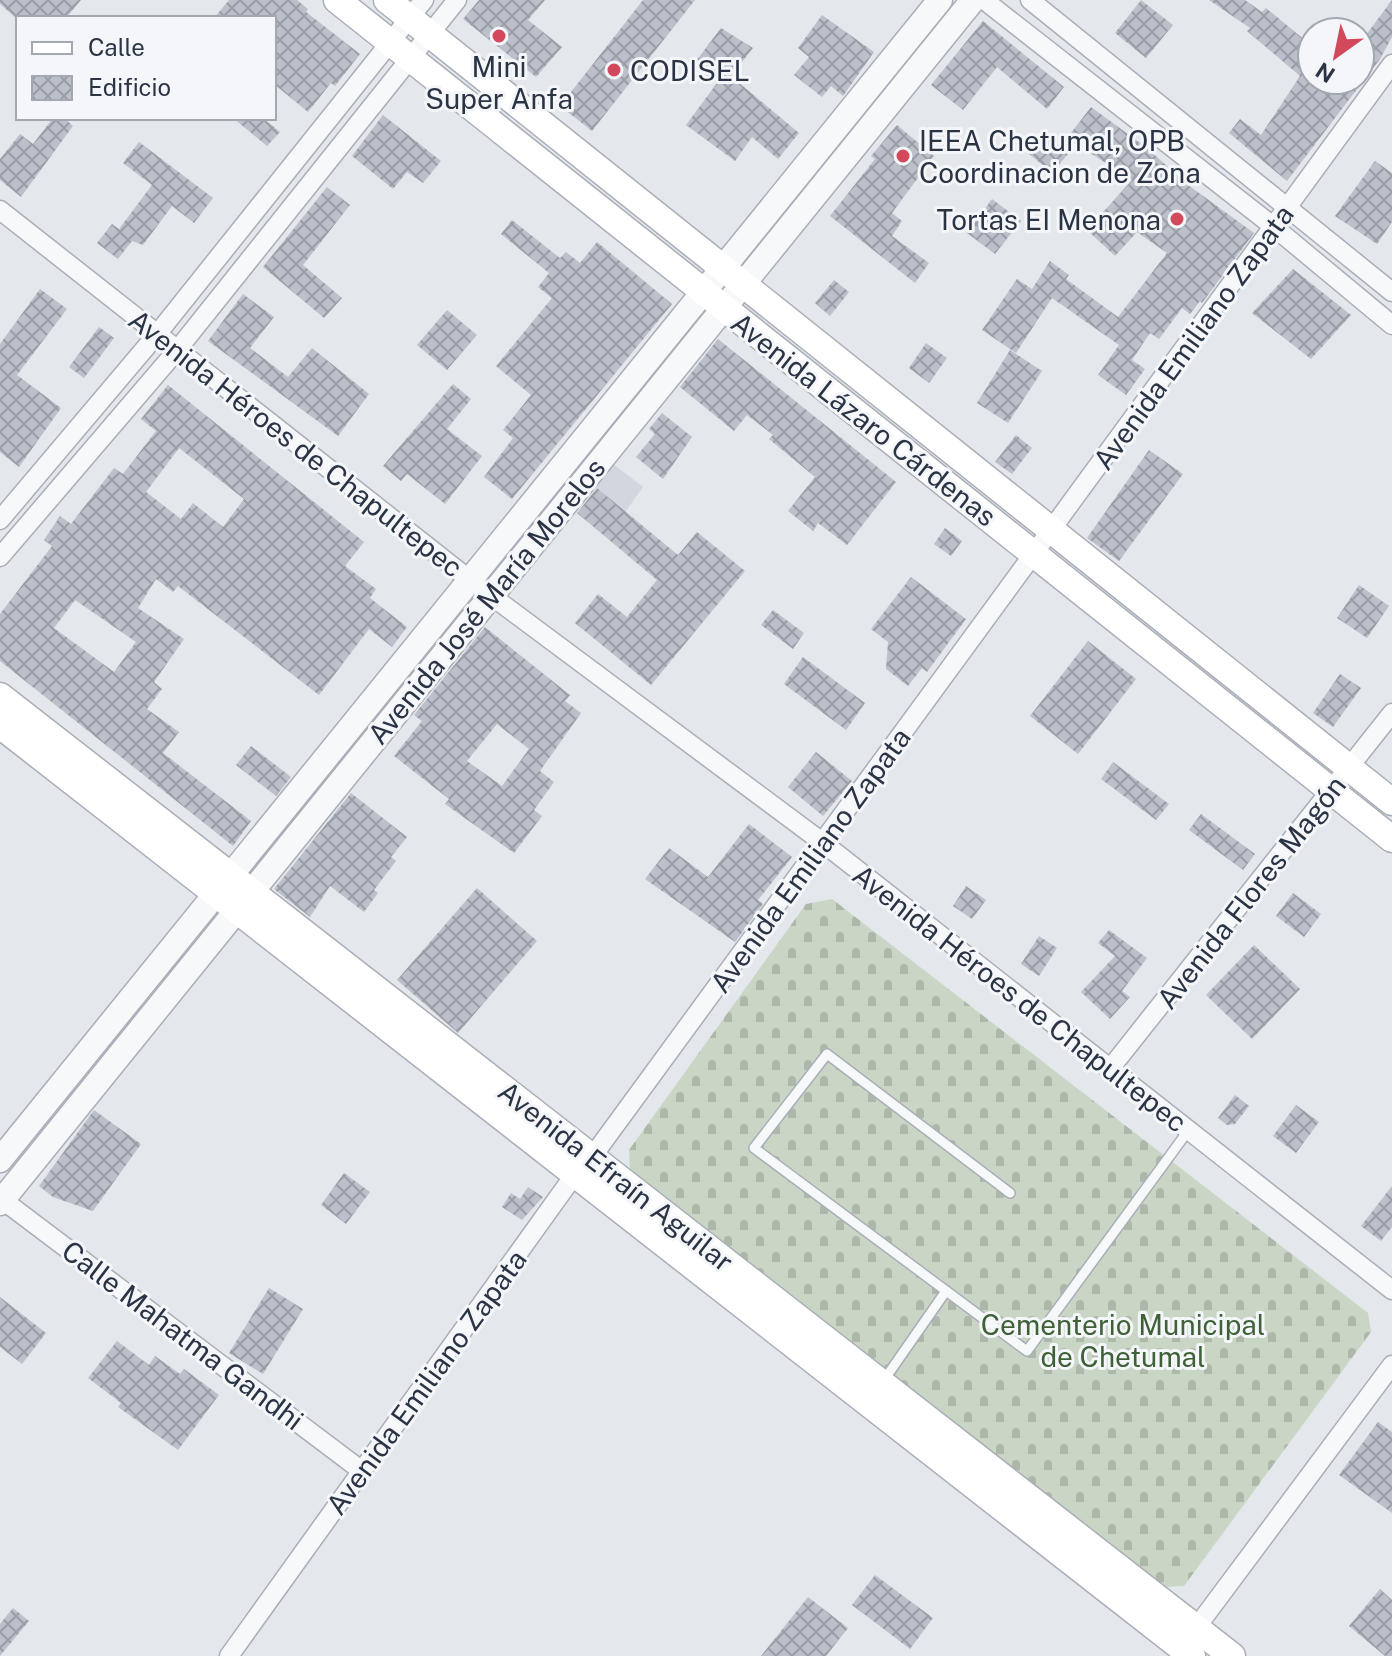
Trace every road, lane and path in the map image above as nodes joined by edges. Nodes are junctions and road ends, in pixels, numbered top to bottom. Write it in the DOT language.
graph roads {
  1 [pos="337,0"];
  2 [pos="387,0"];
  3 [pos="457,0"];
  4 [pos="940,0"];
  5 [pos="973,0"];
  6 [pos="984,0"];
  7 [pos="1030,0"];
  8 [pos="421,17"];
  9 [pos="400,50"];
  10 [pos="1392,64"];
  11 [pos="1287,209"];
  12 [pos="0,210"];
  13 [pos="1274,227"];
  14 [pos="733,276"];
  15 [pos="1392,292"];
  16 [pos="713,300"];
  17 [pos="1392,325"];
  18 [pos="158,333"];
  19 [pos="178,349"];
  20 [pos="0,520"];
  21 [pos="1052,531"];
  22 [pos="1035,555"];
  23 [pos="0,557"];
  24 [pos="470,580"];
  25 [pos="490,595"];
  26 [pos="0,696"];
  27 [pos="1392,713"];
  28 [pos="0,725"];
  29 [pos="1349,767"];
  30 [pos="1331,790"];
  31 [pos="1392,802"];
  32 [pos="1392,839"];
  33 [pos="822,842"];
  34 [pos="232,893"];
  35 [pos="1109,1070"];
  36 [pos="1188,1131"];
  37 [pos="0,1160"];
  38 [pos="583,1166"];
  39 [pos="1010,1193"];
  40 [pos="1,1198"];
  41 [pos="1392,1290"];
  42 [pos="946,1291"];
  43 [pos="1392,1365"];
  44 [pos="875,1393"];
  45 [pos="362,1471"];
  46 [pos="1189,1644"];
  47 [pos="229,1656"];
  48 [pos="1232,1656"];
  1 -- 9 [label="main road, Avenida Lázaro Cárdenas"];
  2 -- 8 [label="main road, Avenida Lázaro Cárdenas"];
  3 -- 8 [label="street"];
  4 -- 14 [label="street, Avenida José María Morelos"];
  5 -- 14 [label="street, Avenida José María Morelos"];
  6 -- 13 [label="street"];
  7 -- 11 [label="street"];
  8 -- 9 [label="street"];
  8 -- 9 [label="street"];
  8 -- 14 [label="main road, Avenida Lázaro Cárdenas"];
  9 -- 16 [label="main road, Avenida Lázaro Cárdenas"];
  9 -- 18 [label="street"];
  9 -- 19 [label="street"];
  10 -- 11 [label="street, Avenida Emiliano Zapata"];
  11 -- 13 [label="street, Avenida Emiliano Zapata"];
  11 -- 15 [label="street"];
  12 -- 18 [label="street, Avenida Héroes de Chapultepec"];
  13 -- 17 [label="street"];
  13 -- 21 [label="street, Avenida Emiliano Zapata"];
  14 -- 16 [label="street, Avenida José María Morelos"];
  14 -- 21 [label="main road, Avenida Lázaro Cárdenas"];
  16 -- 22 [label="main road, Avenida Lázaro Cárdenas"];
  16 -- 24 [label="street, Avenida José María Morelos"];
  16 -- 25 [label="street, Avenida José María Morelos"];
  18 -- 19 [label="street, Avenida Héroes de Chapultepec"];
  18 -- 20 [label="street"];
  19 -- 23 [label="street"];
  19 -- 24 [label="street, Avenida Héroes de Chapultepec"];
  21 -- 22 [label="street, Avenida Emiliano Zapata"];
  21 -- 29 [label="main road, Avenida Lázaro Cárdenas"];
  22 -- 30 [label="main road, Avenida Lázaro Cárdenas"];
  22 -- 33 [label="street, Avenida Emiliano Zapata"];
  24 -- 25 [label="street, Avenida Héroes de Chapultepec"];
  24 -- 34 [label="street, Avenida José María Morelos"];
  25 -- 33 [label="street, Avenida Héroes de Chapultepec"];
  25 -- 34 [label="street, Avenida José María Morelos"];
  26 -- 34 [label="main road, Avenida Efraín Aguilar"];
  27 -- 29 [label="street, Avenida Flores Magón"];
  28 -- 34 [label="main road, Avenida Efraín Aguilar"];
  29 -- 30 [label="street, Avenida Flores Magón"];
  29 -- 31 [label="main road, Avenida Lázaro Cárdenas"];
  30 -- 32 [label="main road, Avenida Lázaro Cárdenas"];
  30 -- 35 [label="street, Avenida Flores Magón"];
  33 -- 35 [label="street, Avenida Héroes de Chapultepec"];
  33 -- 38 [label="street, Avenida Emiliano Zapata"];
  34 -- 37 [label="street, Avenida José María Morelos"];
  34 -- 38 [label="main road, Avenida Efraín Aguilar"];
  34 -- 40 [label="street, Avenida José María Morelos"];
  35 -- 36 [label="street, Avenida Héroes de Chapultepec"];
  36 -- 41 [label="street, Avenida Héroes de Chapultepec"];
  36 -- 42 [label="lane"];
  38 -- 44 [label="main road, Avenida Efraín Aguilar"];
  38 -- 45 [label="street, Avenida Emiliano Zapata"];
  39 -- 42 [label="lane"];
  40 -- 45 [label="street, Calle Mahatma Gandhi"];
  42 -- 44 [label="lane"];
  43 -- 46 [label="street"];
  44 -- 46 [label="main road, Avenida Efraín Aguilar"];
  45 -- 47 [label="street, Avenida Emiliano Zapata"];
  46 -- 48 [label="main road, Avenida Efraín Aguilar"];
}
